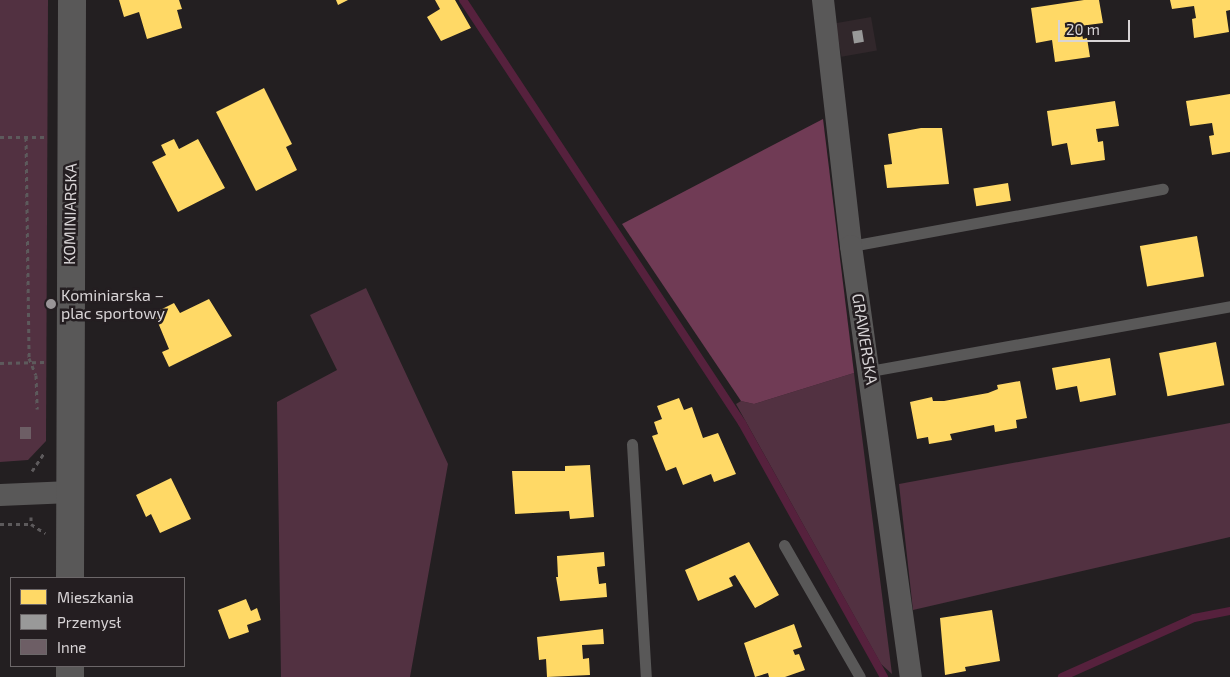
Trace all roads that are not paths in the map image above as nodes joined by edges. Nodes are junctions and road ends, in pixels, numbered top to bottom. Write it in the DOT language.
graph roads {
  1 [pos="72,0"];
  2 [pos="823,0"];
  3 [pos="1163,188"];
  4 [pos="851,246"];
  5 [pos="1230,306"];
  6 [pos="870,371"];
  7 [pos="632,444"];
  8 [pos="71,492"];
  9 [pos="0,495"];
  10 [pos="784,545"];
  11 [pos="70,577"];
  12 [pos="646,677"];
  13 [pos="860,677"];
  14 [pos="911,677"];
  1 -- 8 [label="street, KOMINIARSKA"];
  2 -- 4 [label="street, GRAWERSKA"];
  3 -- 4 [label="lane"];
  4 -- 6 [label="street, GRAWERSKA"];
  5 -- 6 [label="lane"];
  6 -- 14 [label="street, GRAWERSKA"];
  7 -- 12 [label="lane"];
  8 -- 9 [label="street"];
  8 -- 11 [label="street, KOMINIARSKA"];
  10 -- 13 [label="lane"];
}
